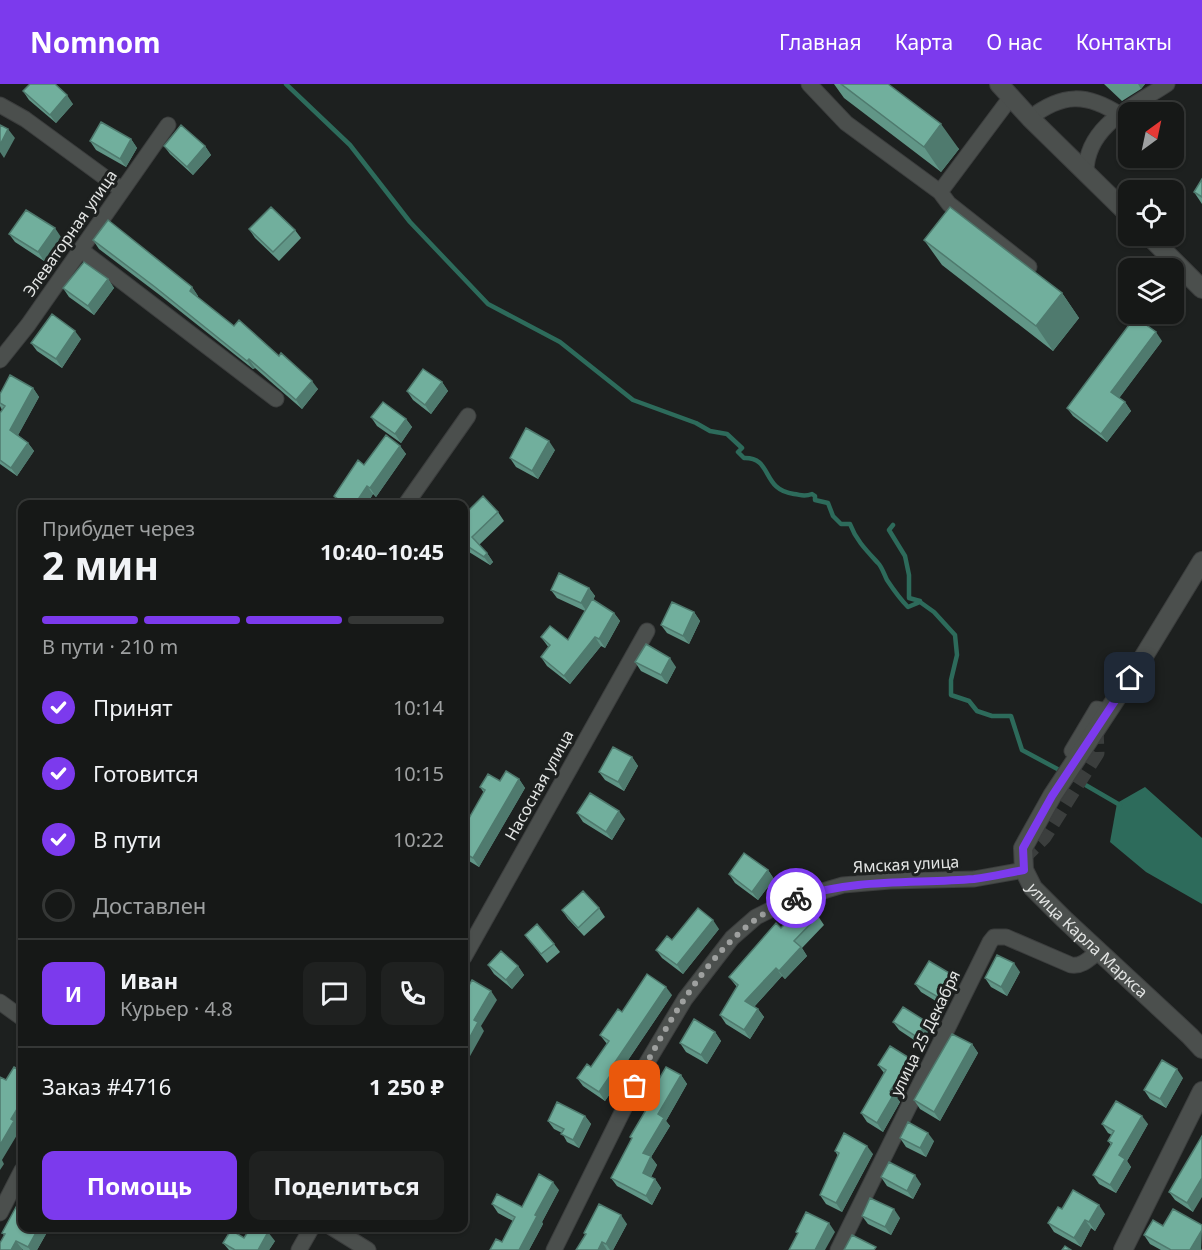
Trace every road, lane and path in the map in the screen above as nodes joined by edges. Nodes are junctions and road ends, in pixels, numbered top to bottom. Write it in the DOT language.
graph roads {
  1 [pos="809,84"];
  2 [pos="1167,84"];
  3 [pos="1005,90"];
  4 [pos="1140,102"];
  5 [pos="0,105"];
  6 [pos="1118,114"];
  7 [pos="1118,117"];
  8 [pos="1030,118"];
  9 [pos="168,125"];
  10 [pos="1086,171"];
  11 [pos="122,190"];
  12 [pos="940,192"];
  13 [pos="1118,204"];
  14 [pos="1159,246"];
  15 [pos="81,250"];
  16 [pos="1029,267"];
  17 [pos="1202,289"];
  18 [pos="0,360"];
  19 [pos="276,399"];
  20 [pos="468,416"];
  21 [pos="409,500"];
  22 [pos="1202,561"];
  23 [pos="647,631"];
  24 [pos="1024,870"];
  25 [pos="468,950"];
  26 [pos="1099,951"];
  27 [pos="0,1002"];
  28 [pos="18,1015"];
  29 [pos="1202,1049"];
  30 [pos="1202,1091"];
  31 [pos="18,1178"];
  32 [pos="0,1213"];
  33 [pos="309,1232"];
  34 [pos="339,1232"];
  35 [pos="299,1250"];
  36 [pos="368,1250"];
  37 [pos="554,1250"];
  38 [pos="838,1250"];
  39 [pos="1123,1250"];
  1 -- 12 [label="street"];
  2 -- 4 [label="street"];
  3 -- 8 [label="street"];
  3 -- 12 [label="street"];
  5 -- 11 [label="street"];
  6 -- 8 [label="street"];
  7 -- 10 [label="street"];
  8 -- 10 [label="street"];
  9 -- 11 [label="street, Элеваторная улица"];
  10 -- 13 [label="street"];
  11 -- 15 [label="street, Элеваторная улица"];
  12 -- 16 [label="street"];
  14 -- 17 [label="street"];
  15 -- 18 [label="street, Элеваторная улица"];
  15 -- 19 [label="street"];
  20 -- 21 [label="street"];
  22 -- 24 [label="street, улица Карла Маркса"];
  23 -- 25 [label="street, Насосная улица"];
  24 -- 26 [label="street, улица Карла Маркса"];
  24 -- 37 [label="street, Ямская улица"];
  26 -- 29 [label="street, улица Карла Маркса"];
  26 -- 38 [label="street, улица 25 Декабря"];
  27 -- 28 [label="street"];
  30 -- 39 [label="street"];
  31 -- 32 [label="street"];
  33 -- 35 [label="street"];
  34 -- 36 [label="street"];
}
